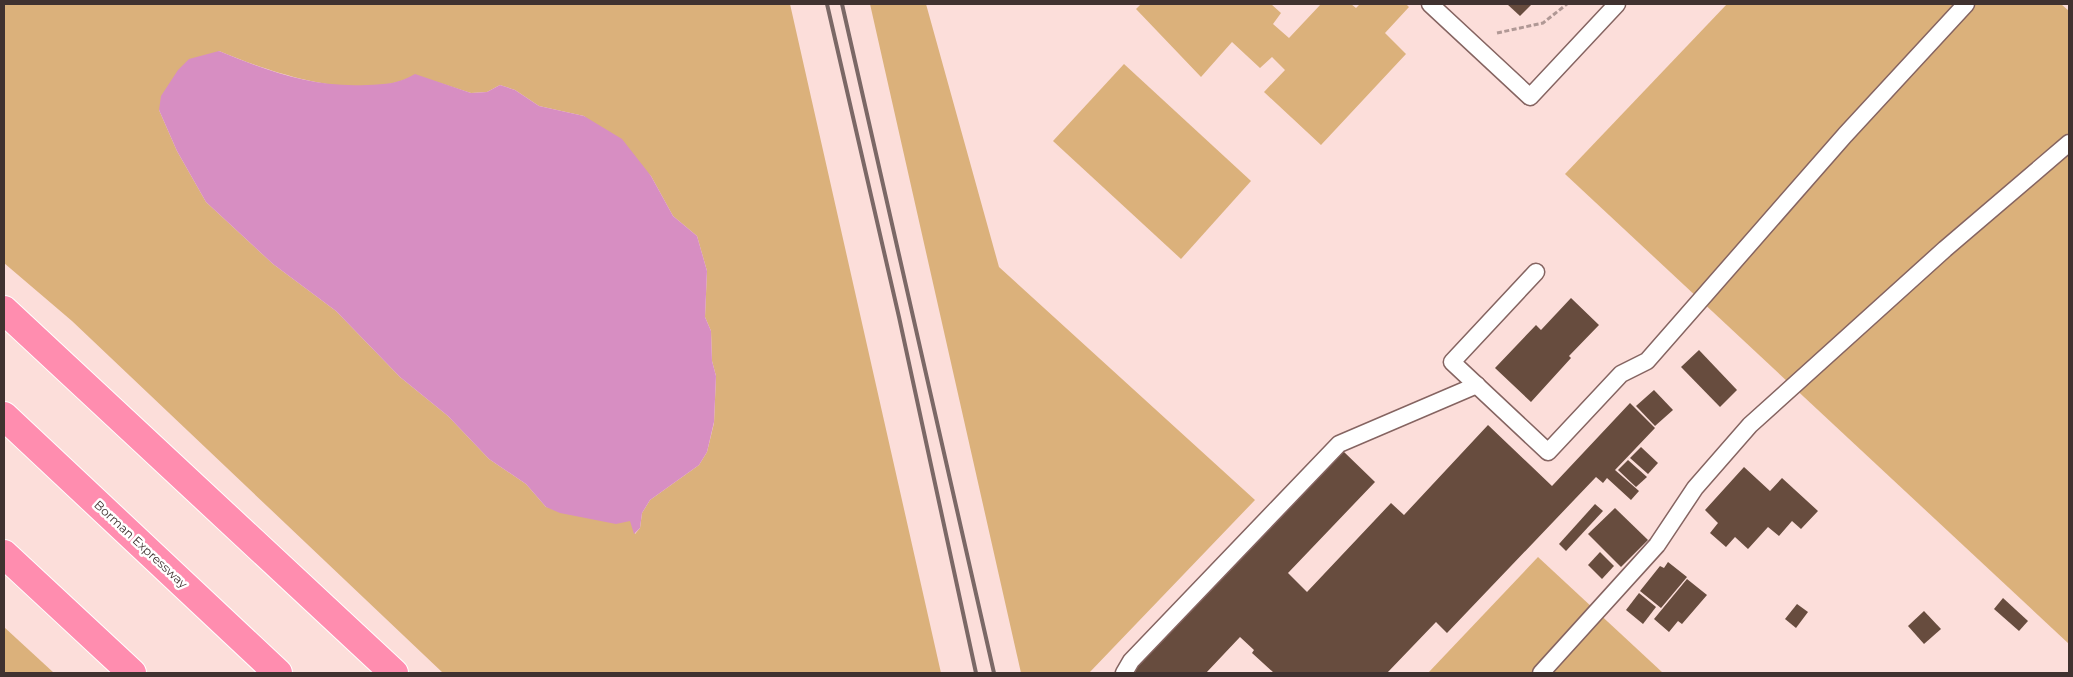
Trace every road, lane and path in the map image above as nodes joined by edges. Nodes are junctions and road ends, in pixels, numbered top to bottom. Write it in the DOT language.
graph roads {
  1 [pos="1430,4"];
  2 [pos="1567,4"];
  3 [pos="1618,4"];
  4 [pos="1966,4"];
  5 [pos="1478,49"];
  6 [pos="2069,143"];
  7 [pos="1536,272"];
  8 [pos="4,310"];
  9 [pos="1477,385"];
  10 [pos="4,416"];
  11 [pos="4,554"];
  12 [pos="132,673"];
  13 [pos="278,673"];
  14 [pos="394,673"];
  15 [pos="1124,673"];
  16 [pos="1540,673"];
  1 -- 5 [label="lane"];
  2 -- 5 [label="path"];
  3 -- 5 [label="lane"];
  4 -- 9 [label="lane"];
  6 -- 16 [label="lane"];
  7 -- 9 [label="lane"];
  8 -- 14 [label="highway"];
  9 -- 15 [label="lane"];
  10 -- 13 [label="highway, Borman Expressway"];
  11 -- 12 [label="highway"];
}
